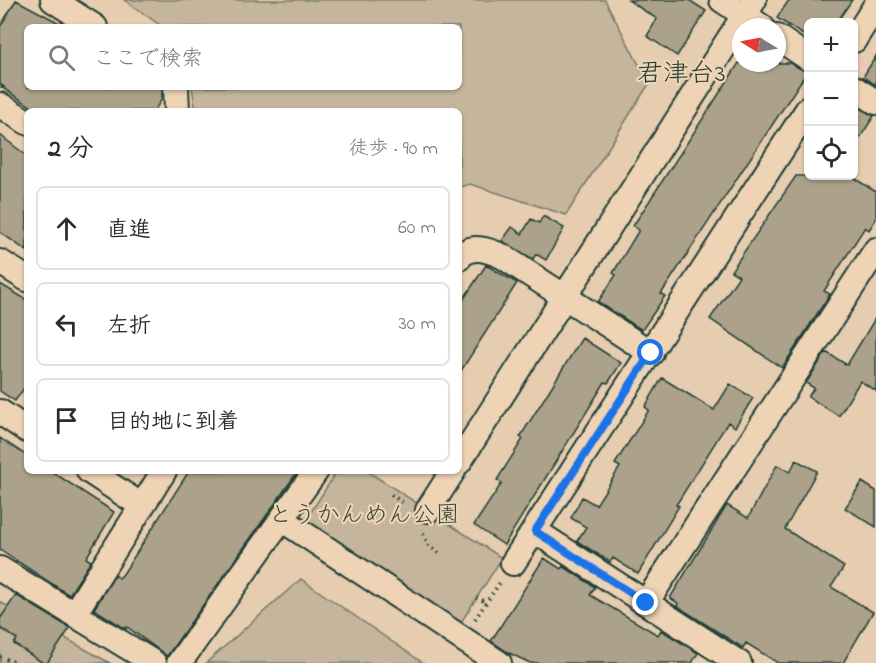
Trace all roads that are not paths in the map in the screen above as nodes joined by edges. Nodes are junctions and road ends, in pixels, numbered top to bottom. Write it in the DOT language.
graph roads {
  1 [pos="53,0"];
  2 [pos="722,0"];
  3 [pos="876,5"];
  4 [pos="753,14"];
  5 [pos="90,24"];
  6 [pos="858,34"];
  7 [pos="786,43"];
  8 [pos="804,55"];
  9 [pos="176,90"];
  10 [pos="858,91"];
  11 [pos="876,102"];
  12 [pos="0,105"];
  13 [pos="177,108"];
  14 [pos="804,115"];
  15 [pos="24,120"];
  16 [pos="876,250"];
  17 [pos="462,253"];
  18 [pos="0,262"];
  19 [pos="24,277"];
  20 [pos="564,297"];
  21 [pos="651,353"];
  22 [pos="0,412"];
  23 [pos="24,428"];
  24 [pos="462,457"];
  25 [pos="94,474"];
  26 [pos="162,474"];
  27 [pos="314,474"];
  28 [pos="451,474"];
  29 [pos="142,506"];
  30 [pos="428,510"];
  31 [pos="283,520"];
  32 [pos="535,531"];
  33 [pos="513,563"];
  34 [pos="0,569"];
  35 [pos="646,603"];
  36 [pos="74,614"];
  37 [pos="154,663"];
  38 [pos="179,663"];
  39 [pos="499,663"];
  40 [pos="739,663"];
  1 -- 5 [label="street"];
  2 -- 4 [label="street"];
  3 -- 6 [label="street"];
  4 -- 20 [label="street"];
  7 -- 8 [label="street"];
  9 -- 13 [label="street"];
  10 -- 11 [label="street"];
  12 -- 15 [label="street"];
  14 -- 21 [label="street"];
  16 -- 35 [label="street"];
  17 -- 20 [label="street"];
  18 -- 19 [label="street"];
  20 -- 21 [label="street"];
  20 -- 24 [label="street"];
  21 -- 32 [label="street"];
  22 -- 23 [label="street"];
  25 -- 29 [label="street"];
  26 -- 29 [label="street"];
  27 -- 31 [label="street"];
  28 -- 30 [label="street"];
  29 -- 36 [label="street"];
  31 -- 38 [label="street"];
  31 -- 39 [label="street"];
  32 -- 33 [label="street"];
  32 -- 35 [label="street"];
  34 -- 36 [label="street"];
  35 -- 40 [label="street"];
  36 -- 37 [label="street"];
}
